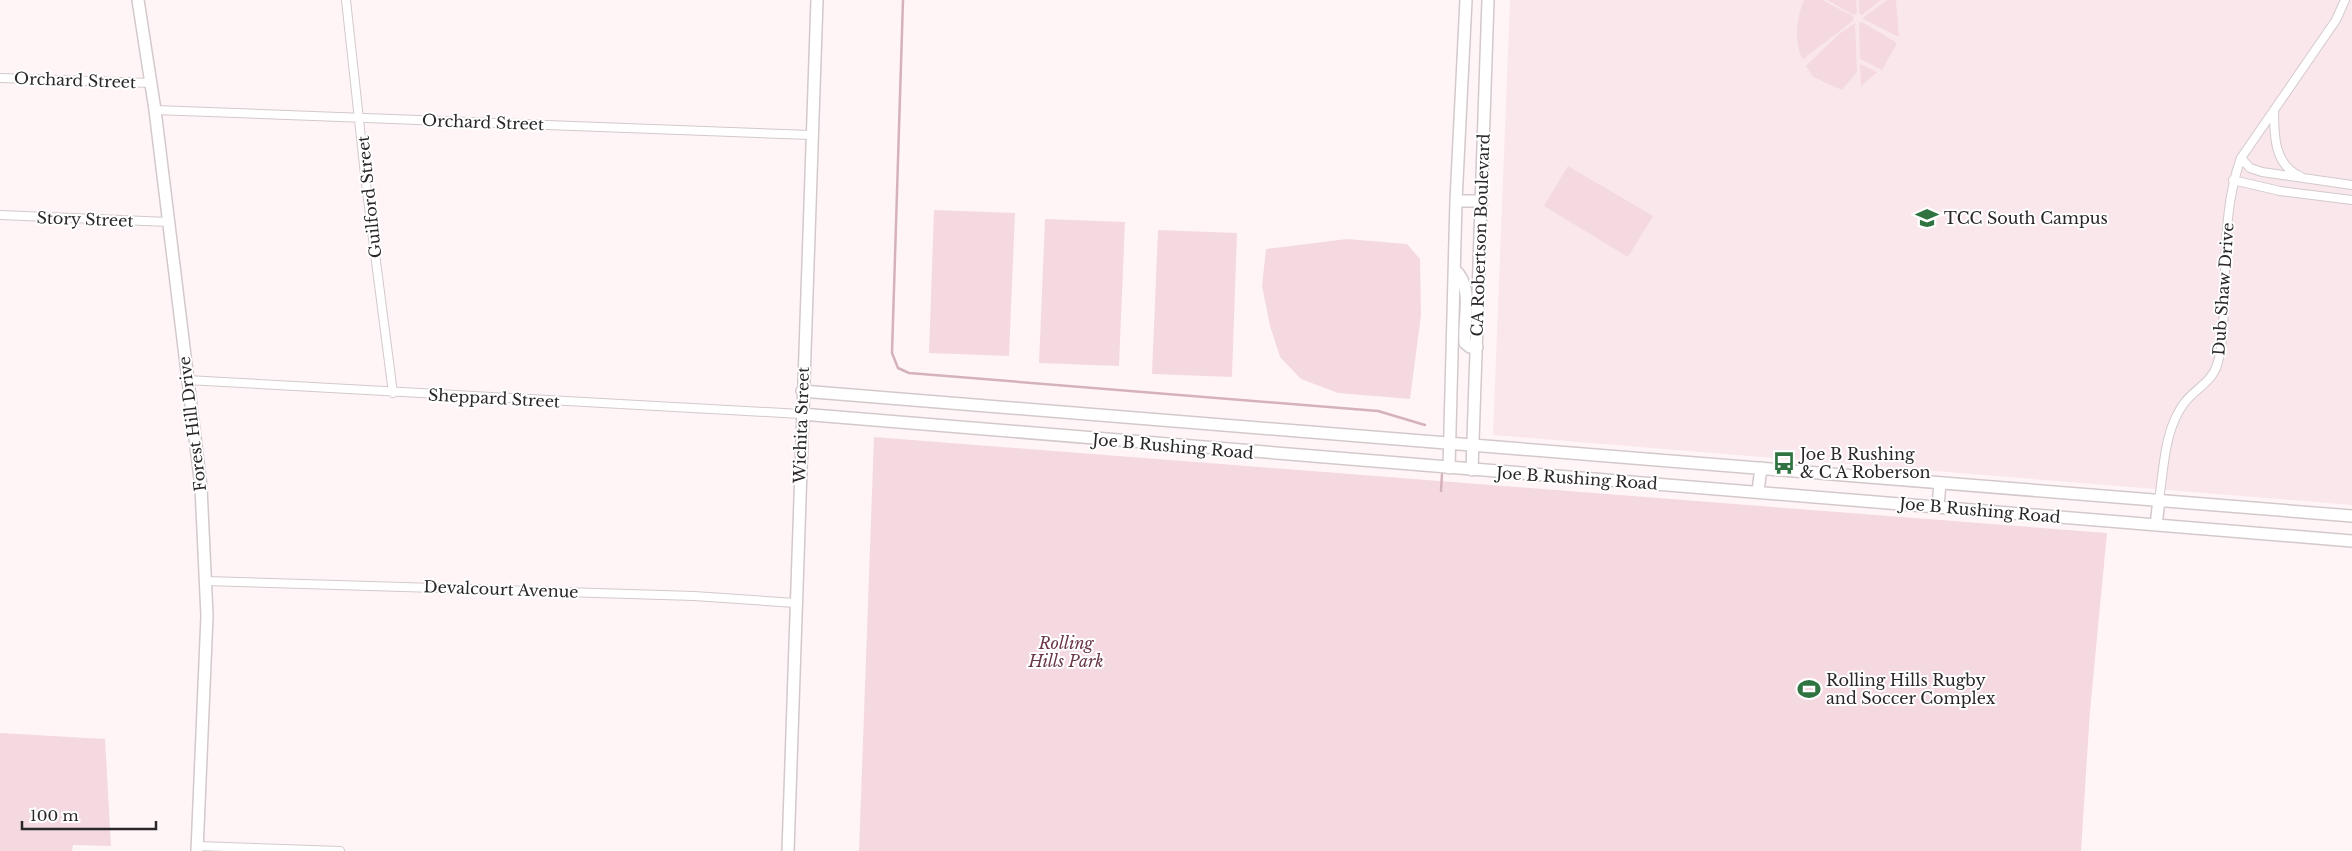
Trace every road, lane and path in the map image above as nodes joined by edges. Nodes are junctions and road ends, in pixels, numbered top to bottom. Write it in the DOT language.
graph roads {
  1 [pos="138,0"];
  2 [pos="346,0"];
  3 [pos="817,0"];
  4 [pos="1466,0"];
  5 [pos="1488,0"];
  6 [pos="2345,0"];
  7 [pos="1463,72"];
  8 [pos="1484,72"];
  9 [pos="0,78"];
  10 [pos="150,83"];
  11 [pos="155,110"];
  12 [pos="2274,111"];
  13 [pos="360,117"];
  14 [pos="811,135"];
  15 [pos="2241,158"];
  16 [pos="2233,180"];
  17 [pos="2312,180"];
  18 [pos="2352,185"];
  19 [pos="2352,200"];
  20 [pos="1456,201"];
  21 [pos="1482,201"];
  22 [pos="0,215"];
  23 [pos="169,222"];
  24 [pos="1455,270"];
  25 [pos="1478,347"];
  26 [pos="187,380"];
  27 [pos="802,391"];
  28 [pos="393,393"];
  29 [pos="801,414"];
  30 [pos="1450,443"];
  31 [pos="1473,444"];
  32 [pos="1449,468"];
  33 [pos="1761,468"];
  34 [pos="1472,470"];
  35 [pos="1940,483"];
  36 [pos="1758,491"];
  37 [pos="2159,500"];
  38 [pos="1938,506"];
  39 [pos="2352,516"];
  40 [pos="2156,525"];
  41 [pos="2352,542"];
  42 [pos="206,581"];
  43 [pos="796,603"];
  44 [pos="197,848"];
  45 [pos="340,851"];
  46 [pos="788,851"];
  1 -- 10 [label="street, Forest Hill Drive"];
  2 -- 13 [label="street, Guilford Street"];
  3 -- 14 [label="street, Wichita Street"];
  4 -- 7 [label="street, CA Robertson Boulevard"];
  5 -- 8 [label="street, CA Robertson Boulevard"];
  6 -- 12 [label="street, Dub Shaw Drive"];
  7 -- 8 [label="street"];
  7 -- 20 [label="street, CA Robertson Boulevard"];
  8 -- 21 [label="street, CA Robertson Boulevard"];
  9 -- 10 [label="street, Orchard Street"];
  10 -- 11 [label="street, Forest Hill Drive"];
  11 -- 13 [label="street, Orchard Street"];
  11 -- 23 [label="street, Forest Hill Drive"];
  12 -- 15 [label="street, Dub Shaw Drive"];
  12 -- 17 [label="street"];
  13 -- 14 [label="street, Orchard Street"];
  13 -- 28 [label="street, Guilford Street"];
  14 -- 27 [label="street, Wichita Street"];
  15 -- 16 [label="street, Dub Shaw Drive"];
  15 -- 17 [label="street"];
  16 -- 19 [label="street"];
  16 -- 37 [label="street, Dub Shaw Drive"];
  17 -- 18 [label="street"];
  20 -- 21 [label="street"];
  20 -- 24 [label="street, CA Robertson Boulevard"];
  21 -- 25 [label="street, CA Robertson Boulevard"];
  22 -- 23 [label="street, Story Street"];
  23 -- 26 [label="street, Forest Hill Drive"];
  24 -- 25 [label="street"];
  24 -- 30 [label="street, CA Robertson Boulevard"];
  25 -- 31 [label="street, CA Robertson Boulevard"];
  26 -- 28 [label="street, Sheppard Street"];
  26 -- 42 [label="street, Forest Hill Drive"];
  27 -- 29 [label="street, Wichita Street"];
  27 -- 30 [label="street, Joe B Rushing Road"];
  28 -- 29 [label="street, Sheppard Street"];
  29 -- 32 [label="street, Joe B Rushing Road"];
  29 -- 43 [label="street, Wichita Street"];
  30 -- 31 [label="street, Joe B Rushing Road"];
  30 -- 32 [label="street, CA Robertson Boulevard"];
  31 -- 33 [label="street, Joe B Rushing Road"];
  31 -- 34 [label="street, CA Robertson Boulevard"];
  32 -- 34 [label="street, Joe B Rushing Road"];
  33 -- 35 [label="street, Joe B Rushing Road"];
  33 -- 36 [label="street"];
  34 -- 36 [label="street, Joe B Rushing Road"];
  35 -- 37 [label="street, Joe B Rushing Road"];
  35 -- 38 [label="street"];
  36 -- 38 [label="street, Joe B Rushing Road"];
  37 -- 39 [label="street, Joe B Rushing Road"];
  37 -- 40 [label="street"];
  38 -- 40 [label="street, Joe B Rushing Road"];
  40 -- 41 [label="street, Joe B Rushing Road"];
  42 -- 43 [label="street, Devalcourt Avenue"];
  42 -- 44 [label="street, Forest Hill Drive"];
  43 -- 46 [label="street, Wichita Street"];
  44 -- 45 [label="street"];
}
